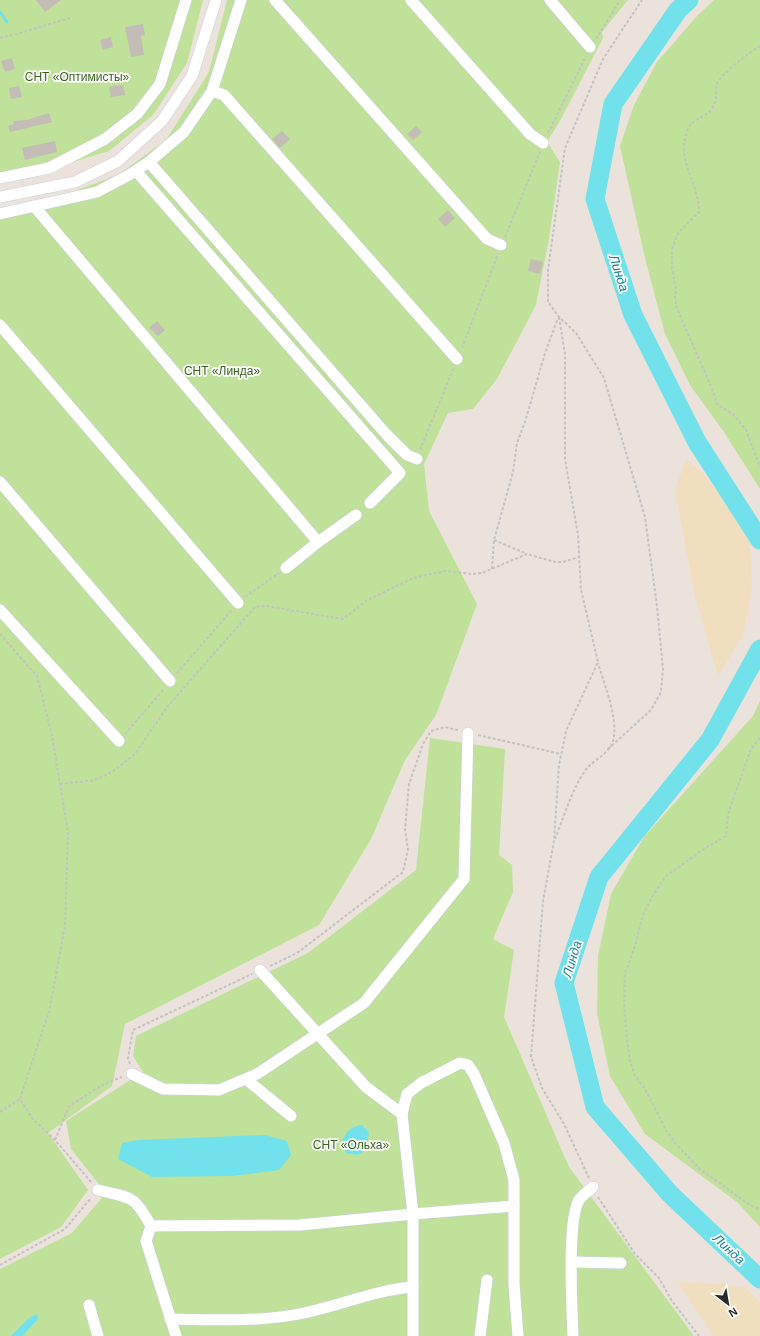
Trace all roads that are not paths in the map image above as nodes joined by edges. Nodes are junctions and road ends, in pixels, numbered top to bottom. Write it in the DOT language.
graph roads {
  1 [pos="186,0"];
  2 [pos="216,0"];
  3 [pos="241,0"];
  4 [pos="275,0"];
  5 [pos="411,0"];
  6 [pos="550,0"];
  7 [pos="590,47"];
  8 [pos="212,91"];
  9 [pos="543,143"];
  10 [pos="149,162"];
  11 [pos="136,171"];
  12 [pos="0,178"];
  13 [pos="0,197"];
  14 [pos="34,206"];
  15 [pos="0,214"];
  16 [pos="501,246"];
  17 [pos="0,325"];
  18 [pos="457,359"];
  19 [pos="417,459"];
  20 [pos="0,482"];
  21 [pos="370,503"];
  22 [pos="356,515"];
  23 [pos="318,542"];
  24 [pos="286,568"];
  25 [pos="238,603"];
  26 [pos="0,610"];
  27 [pos="170,681"];
  28 [pos="468,733"];
  29 [pos="119,741"];
  30 [pos="260,970"];
  31 [pos="317,1034"];
  32 [pos="132,1074"];
  33 [pos="246,1079"];
  34 [pos="402,1114"];
  35 [pos="291,1116"];
  36 [pos="593,1187"];
  37 [pos="98,1190"];
  38 [pos="514,1206"];
  39 [pos="413,1214"];
  40 [pos="151,1226"];
  41 [pos="572,1262"];
  42 [pos="621,1263"];
  43 [pos="487,1280"];
  44 [pos="414,1288"];
  45 [pos="89,1305"];
  46 [pos="170,1319"];
  47 [pos="98,1336"];
  48 [pos="176,1336"];
  49 [pos="413,1336"];
  50 [pos="480,1336"];
  51 [pos="518,1336"];
  52 [pos="573,1336"];
  1 -- 12 [label="street"];
  2 -- 13 [label="street"];
  3 -- 8 [label="street"];
  4 -- 16 [label="street"];
  5 -- 9 [label="street"];
  6 -- 7 [label="street"];
  8 -- 10 [label="street"];
  8 -- 18 [label="street"];
  10 -- 11 [label="street"];
  10 -- 19 [label="street"];
  11 -- 14 [label="street"];
  11 -- 21 [label="street"];
  14 -- 15 [label="street"];
  14 -- 23 [label="street"];
  17 -- 25 [label="street"];
  20 -- 27 [label="street"];
  22 -- 23 [label="street"];
  23 -- 24 [label="street"];
  26 -- 29 [label="street"];
  28 -- 31 [label="street"];
  30 -- 31 [label="street"];
  31 -- 33 [label="street"];
  31 -- 34 [label="street"];
  32 -- 33 [label="street"];
  33 -- 35 [label="street"];
  34 -- 38 [label="street"];
  34 -- 39 [label="street"];
  36 -- 41 [label="street"];
  37 -- 40 [label="street"];
  38 -- 39 [label="street"];
  38 -- 51 [label="street"];
  39 -- 40 [label="street"];
  39 -- 44 [label="street"];
  40 -- 46 [label="street"];
  41 -- 42 [label="street"];
  41 -- 52 [label="street"];
  43 -- 50 [label="street"];
  44 -- 46 [label="street"];
  44 -- 49 [label="street"];
  45 -- 47 [label="street"];
  46 -- 48 [label="street"];
}
